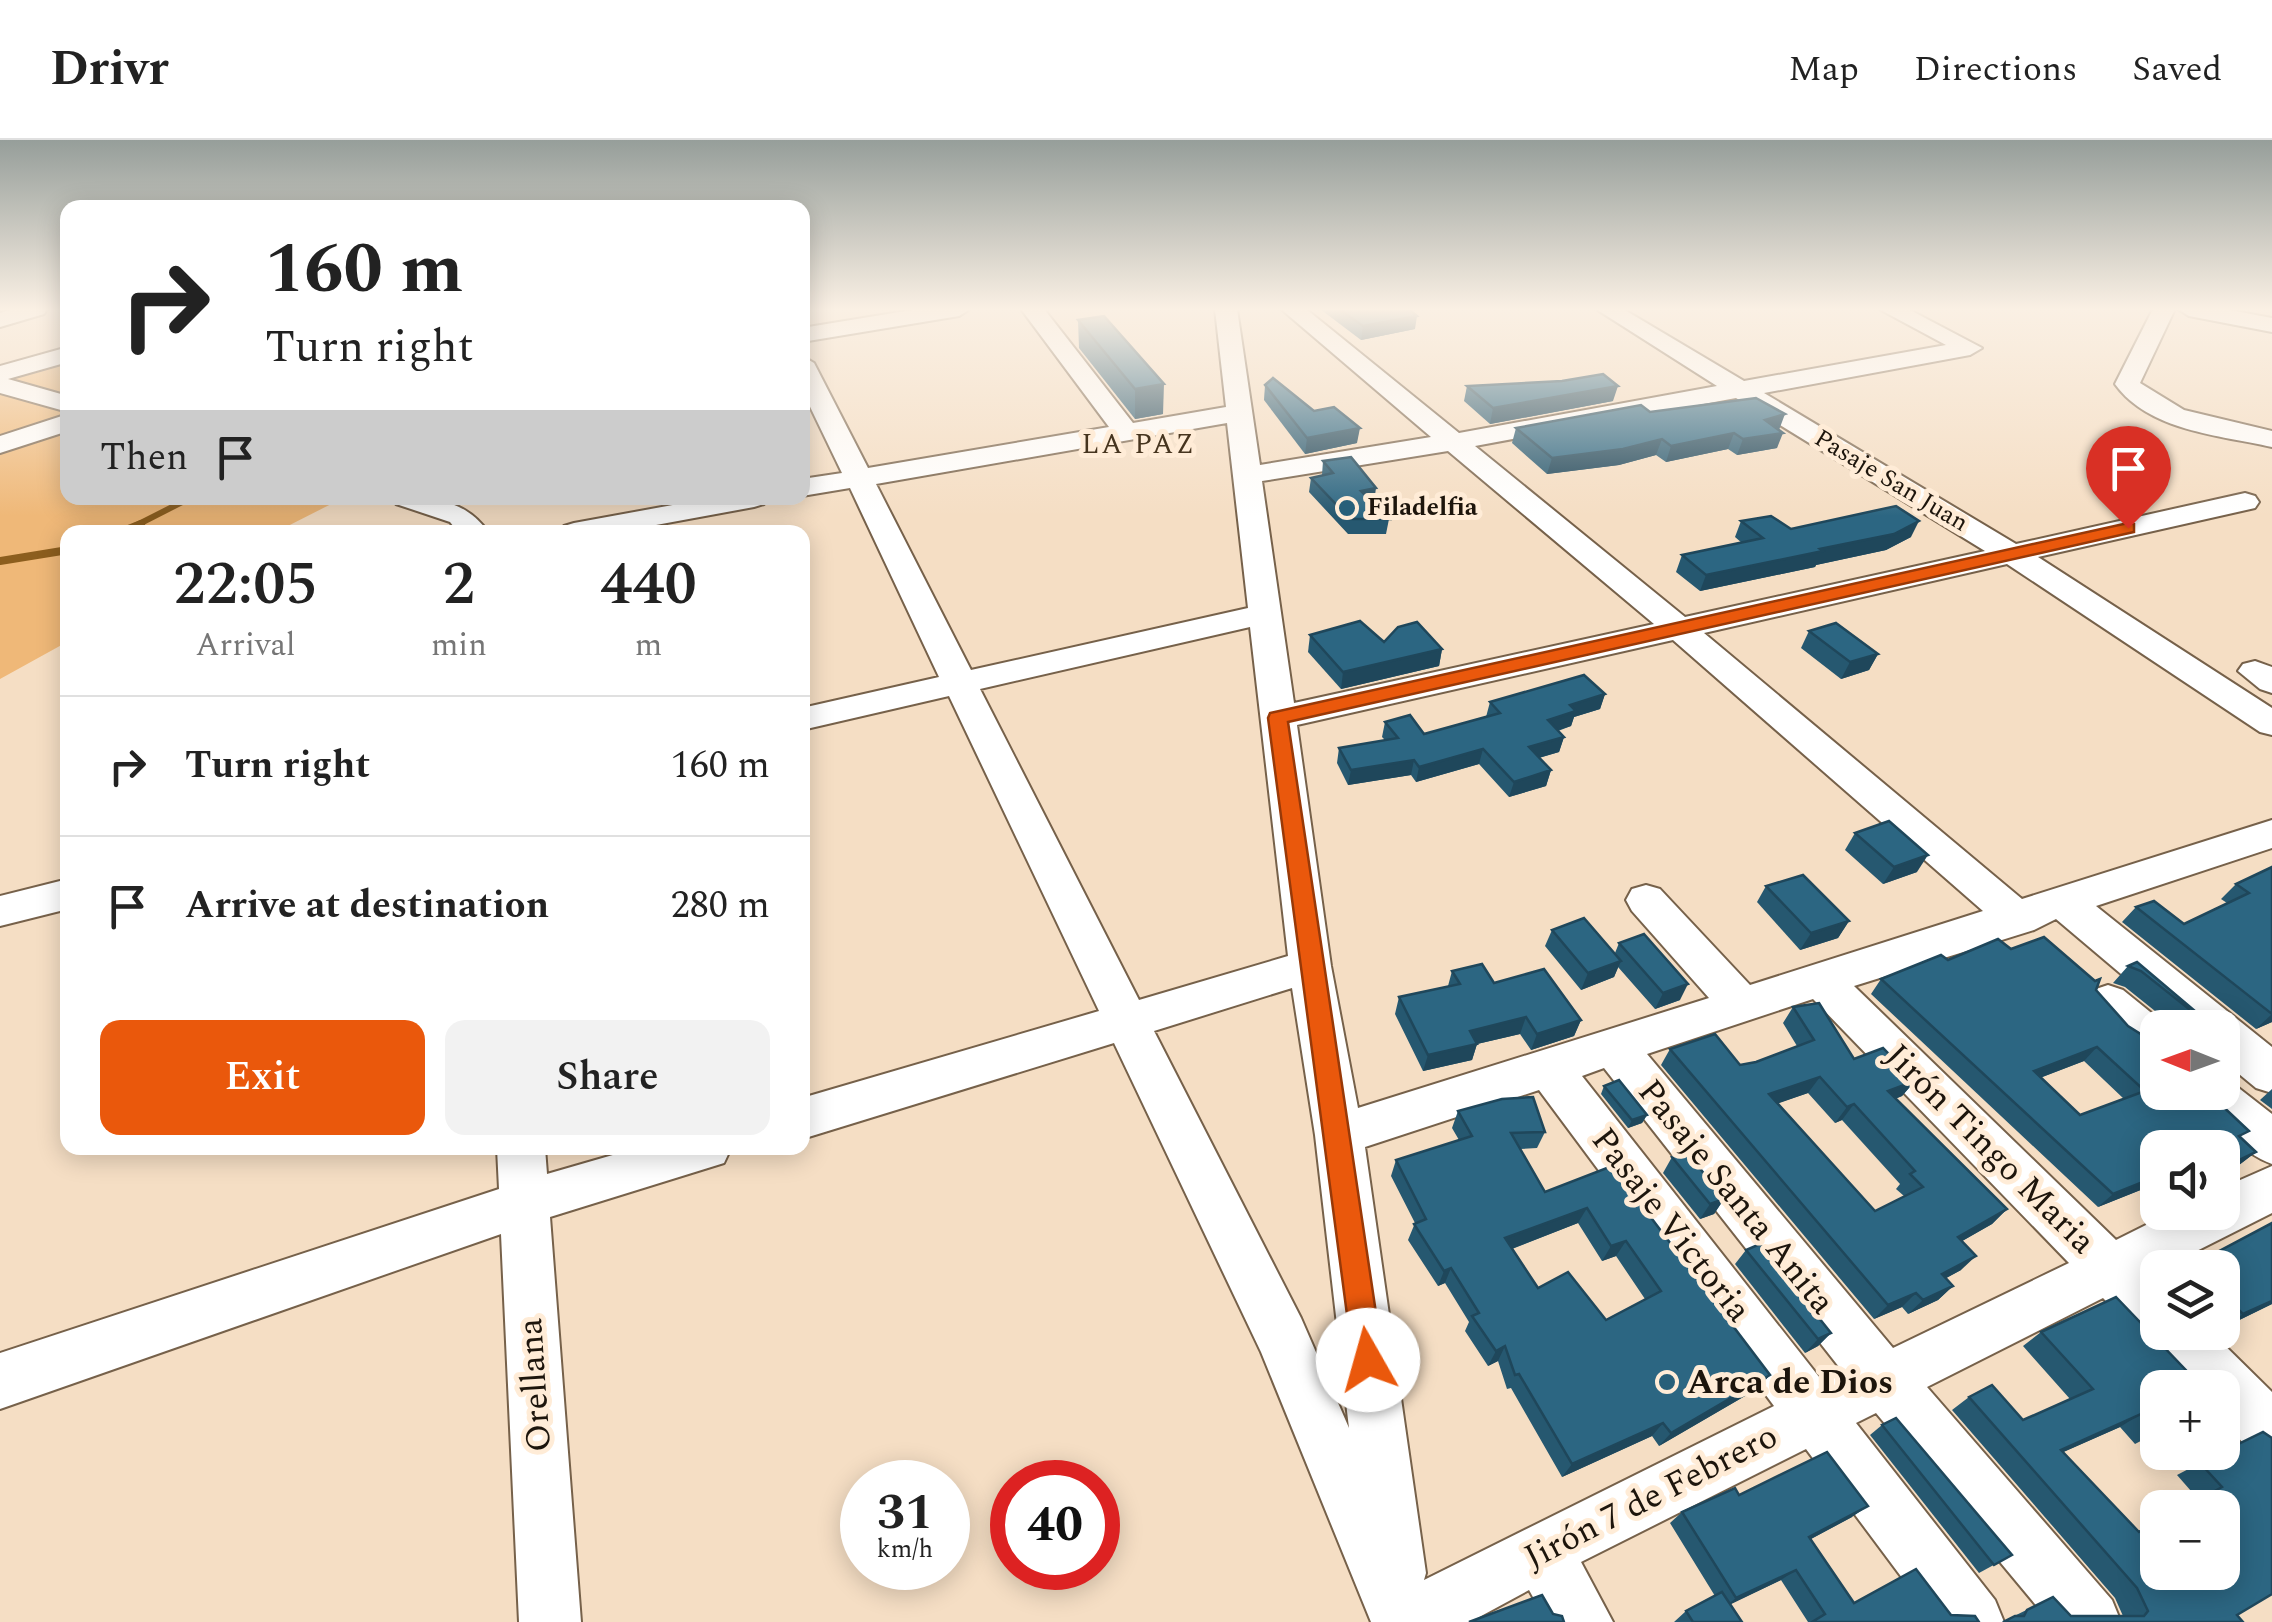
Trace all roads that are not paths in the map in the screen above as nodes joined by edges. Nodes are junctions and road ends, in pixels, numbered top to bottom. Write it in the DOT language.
graph roads {
  1 [pos="810,378"];
  2 [pos="1085,378"];
  3 [pos="1236,378"];
  4 [pos="1374,378"];
  5 [pos="1721,378"];
  6 [pos="1800,378"];
  7 [pos="2130,378"];
  8 [pos="0,386"];
  9 [pos="1739,389"];
  10 [pos="60,402"];
  11 [pos="1239,413"];
  12 [pos="60,425"];
  13 [pos="1126,432"];
  14 [pos="2272,439"];
  15 [pos="1453,442"];
  16 [pos="0,445"];
  17 [pos="1246,475"];
  18 [pos="861,477"];
  19 [pos="810,487"];
  20 [pos="2245,502"];
  21 [pos="427,505"];
  22 [pos="717,505"];
  23 [pos="467,525"];
  24 [pos="611,525"];
  25 [pos="2012,554"];
  26 [pos="1264,614"];
  27 [pos="1681,630"];
  28 [pos="959,683"];
  29 [pos="810,717"];
  30 [pos="1278,718"];
  31 [pos="2272,724"];
  32 [pos="2254,839"];
  33 [pos="2272,871"];
  34 [pos="60,896"];
  35 [pos="1646,900"];
  36 [pos="2064,902"];
  37 [pos="0,911"];
  38 [pos="2019,918"];
  39 [pos="1310,966"];
  40 [pos="1822,981"];
  41 [pos="2108,1002"];
  42 [pos="1744,1006"];
  43 [pos="2194,1010"];
  44 [pos="1128,1020"];
  45 [pos="2140,1029"];
  46 [pos="1614,1047"];
  47 [pos="2240,1048"];
  48 [pos="1549,1068"];
  49 [pos="2272,1074"];
  50 [pos="2235,1110"];
  51 [pos="810,1116"];
  52 [pos="1339,1134"];
  53 [pos="2272,1142"];
  54 [pos="521,1155"];
  55 [pos="684,1155"];
  56 [pos="2272,1188"];
  57 [pos="524,1203"];
  58 [pos="2240,1204"];
  59 [pos="2188,1230"];
  60 [pos="2110,1270"];
  61 [pos="2140,1299"];
  62 [pos="2191,1350"];
  63 [pos="0,1380"];
  64 [pos="1884,1380"];
  65 [pos="1816,1414"];
  66 [pos="2272,1432"];
  67 [pos="1540,1551"];
  68 [pos="550,1622"];
  69 [pos="1404,1622"];
  70 [pos="1582,1622"];
  71 [pos="1972,1622"];
  72 [pos="2090,1622"];
  1 -- 18 [label="street"];
  2 -- 13 [label="street"];
  3 -- 11 [label="street"];
  4 -- 15 [label="street"];
  5 -- 9 [label="street, Pasaje San Juan"];
  6 -- 9 [label="street"];
  7 -- 14 [label="street"];
  8 -- 10 [label="street"];
  9 -- 15 [label="street"];
  9 -- 25 [label="street, Pasaje San Juan"];
  11 -- 13 [label="street"];
  11 -- 17 [label="street"];
  12 -- 16 [label="street"];
  13 -- 18 [label="street"];
  15 -- 17 [label="street"];
  15 -- 27 [label="street"];
  17 -- 26 [label="street"];
  18 -- 19 [label="street"];
  18 -- 28 [label="street"];
  20 -- 25 [label="street"];
  21 -- 23 [label="street"];
  22 -- 24 [label="street"];
  25 -- 27 [label="street"];
  25 -- 31 [label="street, Pasaje San Juan"];
  26 -- 28 [label="street"];
  26 -- 30 [label="street"];
  27 -- 30 [label="street"];
  27 -- 38 [label="street"];
  28 -- 29 [label="street"];
  28 -- 44 [label="street"];
  30 -- 39 [label="street"];
  32 -- 33 [label="street"];
  32 -- 36 [label="street"];
  34 -- 37 [label="street"];
  35 -- 42 [label="street"];
  36 -- 38 [label="street"];
  36 -- 43 [label="street"];
  38 -- 40 [label="street"];
  39 -- 44 [label="street"];
  39 -- 52 [label="street"];
  40 -- 42 [label="street"];
  40 -- 60 [label="street, Jirón Tingo Maria"];
  41 -- 45 [label="street"];
  42 -- 46 [label="street"];
  44 -- 51 [label="street"];
  44 -- 69 [label="street"];
  46 -- 48 [label="street"];
  46 -- 64 [label="street, Pasaje Santa Anita"];
  47 -- 49 [label="street"];
  48 -- 52 [label="street"];
  48 -- 65 [label="street, Pasaje Victoria"];
  50 -- 53 [label="street"];
  52 -- 69 [label="street"];
  54 -- 57 [label="street, Orellana"];
  55 -- 57 [label="street"];
  56 -- 58 [label="street, Jirón 7 de Febrero"];
  57 -- 63 [label="street"];
  57 -- 68 [label="street, Orellana"];
  59 -- 60 [label="street, Jirón 7 de Febrero"];
  60 -- 61 [label="street, Jirón Tingo Maria"];
  60 -- 64 [label="street, Jirón 7 de Febrero"];
  62 -- 66 [label="street"];
  64 -- 65 [label="street, Jirón 7 de Febrero"];
  64 -- 72 [label="street, Pasaje Santa Anita"];
  65 -- 67 [label="street, Jirón 7 de Febrero"];
  65 -- 71 [label="street, Pasaje Victoria"];
  67 -- 69 [label="street, Jirón 7 de Febrero"];
  67 -- 70 [label="street"];
}
